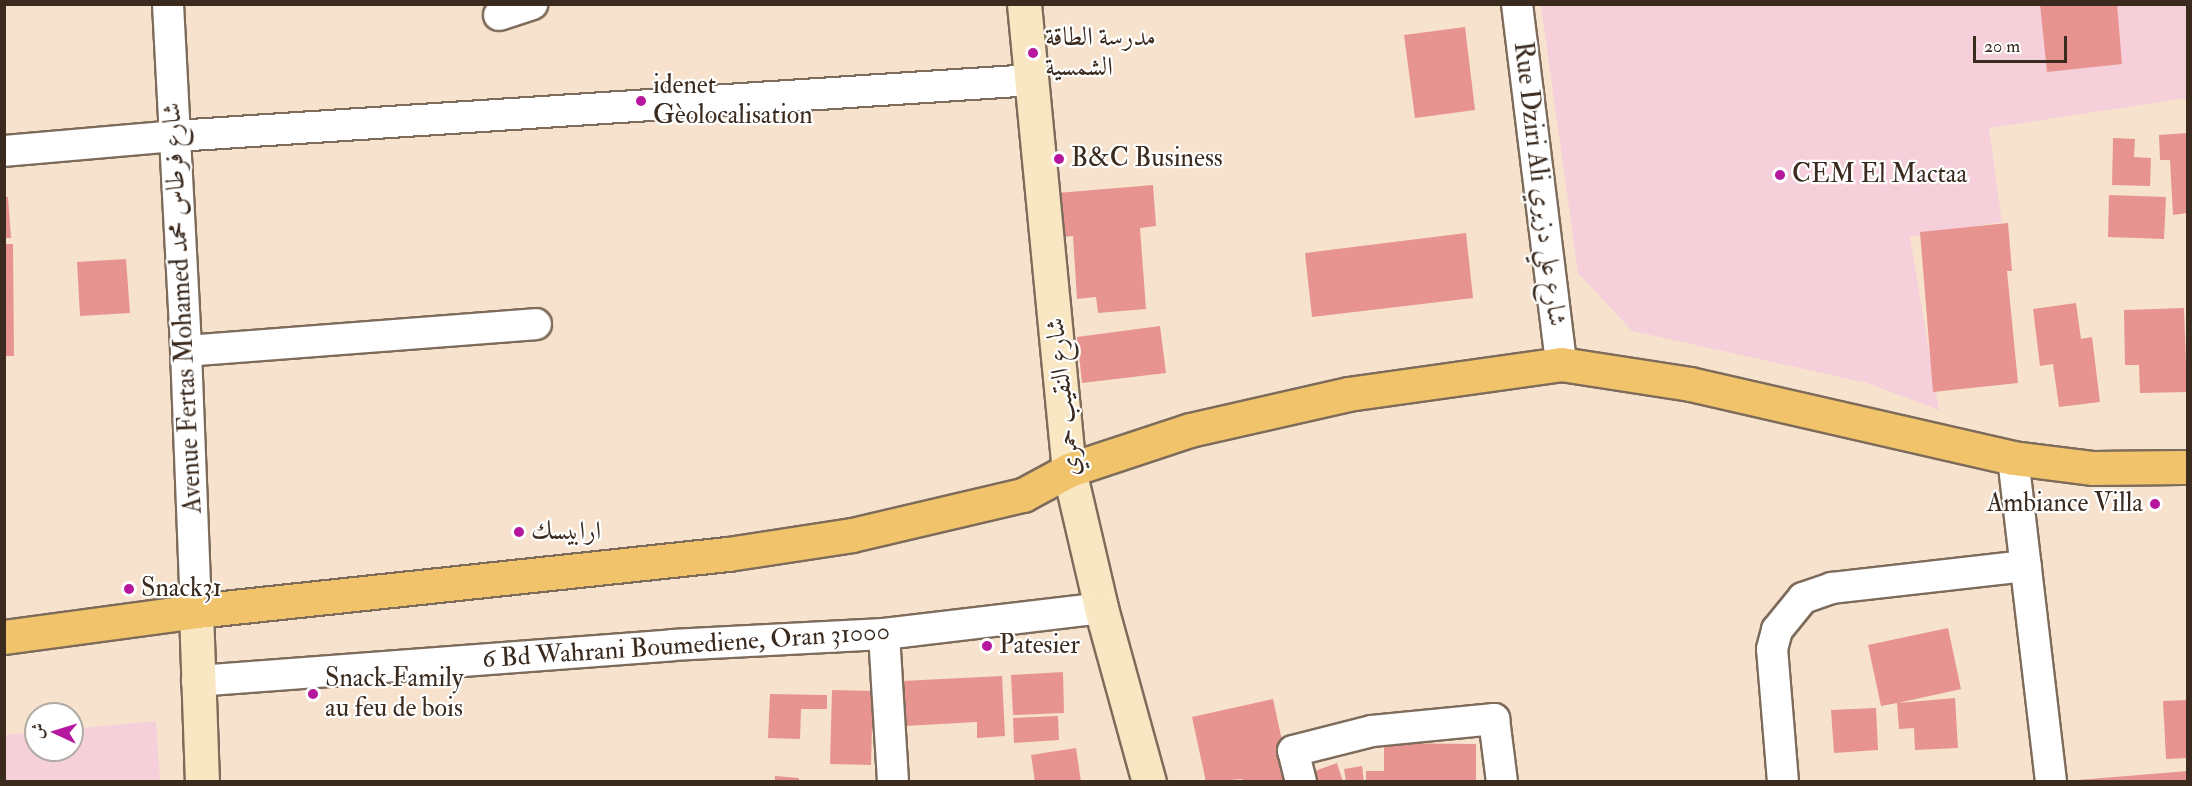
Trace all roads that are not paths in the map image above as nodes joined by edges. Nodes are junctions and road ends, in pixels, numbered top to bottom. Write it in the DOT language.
graph roads {
  1 [pos="168,4"];
  2 [pos="532,4"];
  3 [pos="1024,4"];
  4 [pos="1517,4"];
  5 [pos="499,15"];
  6 [pos="1033,80"];
  7 [pos="176,136"];
  8 [pos="4,152"];
  9 [pos="536,324"];
  10 [pos="186,351"];
  11 [pos="1561,364"];
  12 [pos="2013,458"];
  13 [pos="2187,467"];
  14 [pos="1069,470"];
  15 [pos="2026,566"];
  16 [pos="1101,608"];
  17 [pos="196,611"];
  18 [pos="884,634"];
  19 [pos="4,637"];
  20 [pos="197,681"];
  21 [pos="202,782"];
  22 [pos="893,782"];
  23 [pos="1149,782"];
  24 [pos="1301,782"];
  25 [pos="1502,782"];
  26 [pos="1784,782"];
  27 [pos="2051,782"];
  1 -- 7 [label="street, Avenue Fertas Mohamed شارع فرطاس محمد"];
  2 -- 5 [label="street"];
  3 -- 6 [label="main road, شارع النقيب حمري"];
  4 -- 11 [label="street, Rue Dziri Ali شارع علي دزيري"];
  6 -- 7 [label="street"];
  6 -- 14 [label="main road, شارع النقيب حمري"];
  7 -- 8 [label="street"];
  7 -- 10 [label="street, Avenue Fertas Mohamed شارع فرطاس محمد"];
  9 -- 10 [label="street"];
  10 -- 17 [label="street, Avenue Fertas Mohamed شارع فرطاس محمد"];
  11 -- 12 [label="main road"];
  11 -- 14 [label="main road"];
  12 -- 13 [label="main road"];
  12 -- 15 [label="street"];
  14 -- 16 [label="main road, شارع النقيب حمري"];
  14 -- 17 [label="main road"];
  15 -- 26 [label="street"];
  15 -- 27 [label="street"];
  16 -- 18 [label="street, 6 Bd Wahrani Boumediene, Oran 31000"];
  16 -- 23 [label="main road, شارع النقيب حمري"];
  17 -- 19 [label="main road"];
  17 -- 20 [label="main road"];
  18 -- 20 [label="street, 6 Bd Wahrani Boumediene, Oran 31000"];
  18 -- 22 [label="street"];
  20 -- 21 [label="main road"];
  24 -- 25 [label="street"];
}
